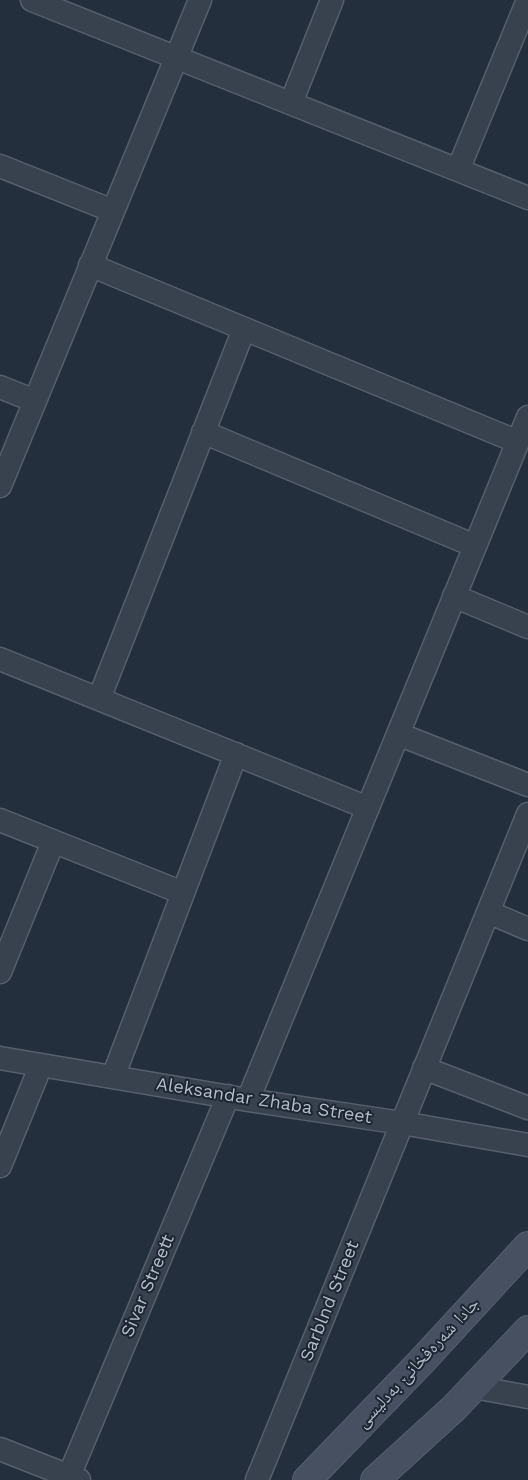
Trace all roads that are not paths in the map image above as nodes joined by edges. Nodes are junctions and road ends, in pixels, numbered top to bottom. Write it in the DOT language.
graph roads {
  1 [pos="32,0"];
  2 [pos="200,0"];
  3 [pos="332,0"];
  4 [pos="528,0"];
  5 [pos="177,57"];
  6 [pos="291,102"];
  7 [pos="0,166"];
  8 [pos="458,170"];
  9 [pos="528,198"];
  10 [pos="112,211"];
  11 [pos="90,265"];
  12 [pos="244,329"];
  13 [pos="0,387"];
  14 [pos="35,401"];
  15 [pos="528,417"];
  16 [pos="203,432"];
  17 [pos="518,442"];
  18 [pos="0,486"];
  19 [pos="475,546"];
  20 [pos="454,596"];
  21 [pos="528,627"];
  22 [pos="0,659"];
  23 [pos="99,699"];
  24 [pos="398,734"];
  25 [pos="236,754"];
  26 [pos="528,785"];
  27 [pos="368,808"];
  28 [pos="528,814"];
  29 [pos="0,820"];
  30 [pos="53,842"];
  31 [pos="183,893"];
  32 [pos="488,912"];
  33 [pos="528,929"];
  34 [pos="0,972"];
  35 [pos="0,1058"];
  36 [pos="41,1065"];
  37 [pos="424,1068"];
  38 [pos="113,1077"];
  39 [pos="238,1098"];
  40 [pos="528,1108"];
  41 [pos="402,1123"];
  42 [pos="528,1145"];
  43 [pos="0,1166"];
  44 [pos="528,1246"];
  45 [pos="528,1330"];
  46 [pos="474,1387"];
  47 [pos="528,1397"];
  48 [pos="0,1449"];
  49 [pos="74,1478"];
  50 [pos="381,1478"];
  51 [pos="257,1480"];
  52 [pos="307,1480"];
  1 -- 5 [label="street"];
  2 -- 5 [label="street"];
  3 -- 6 [label="street"];
  4 -- 8 [label="street"];
  5 -- 6 [label="street"];
  5 -- 10 [label="street"];
  6 -- 8 [label="street"];
  7 -- 10 [label="street"];
  8 -- 9 [label="street"];
  10 -- 11 [label="street"];
  11 -- 12 [label="street"];
  11 -- 14 [label="street"];
  12 -- 16 [label="street"];
  12 -- 17 [label="street"];
  13 -- 14 [label="street"];
  14 -- 18 [label="street"];
  15 -- 17 [label="street, Sivar Streett"];
  16 -- 19 [label="street"];
  16 -- 23 [label="street"];
  17 -- 19 [label="street, Sivar Streett"];
  19 -- 20 [label="street, Sivar Streett"];
  20 -- 21 [label="street"];
  20 -- 24 [label="street, Sivar Streett"];
  22 -- 23 [label="street"];
  23 -- 25 [label="street"];
  24 -- 26 [label="street"];
  24 -- 27 [label="street, Sivar Streett"];
  25 -- 27 [label="street"];
  25 -- 31 [label="street"];
  27 -- 39 [label="street, Sivar Streett"];
  28 -- 32 [label="street, Sarblnd Street"];
  29 -- 30 [label="street"];
  30 -- 31 [label="street"];
  30 -- 34 [label="street"];
  31 -- 38 [label="street"];
  32 -- 33 [label="street"];
  32 -- 37 [label="street, Sarblnd Street"];
  35 -- 36 [label="street, Aleksandar Zhaba Street"];
  36 -- 38 [label="street, Aleksandar Zhaba Street"];
  36 -- 43 [label="street"];
  37 -- 40 [label="street"];
  37 -- 41 [label="street, Sarblnd Street"];
  38 -- 39 [label="street, Aleksandar Zhaba Street"];
  39 -- 41 [label="street, Aleksandar Zhaba Street"];
  39 -- 49 [label="street, Sivar Streett"];
  41 -- 42 [label="street, Aleksandar Zhaba Street"];
  41 -- 51 [label="street, Sarblnd Street"];
  44 -- 52 [label="main road, جادا شەرەفخانێ بەدلیسی"];
  45 -- 46 [label="main road"];
  46 -- 47 [label="street"];
  46 -- 50 [label="main road"];
  48 -- 49 [label="street"];
}
